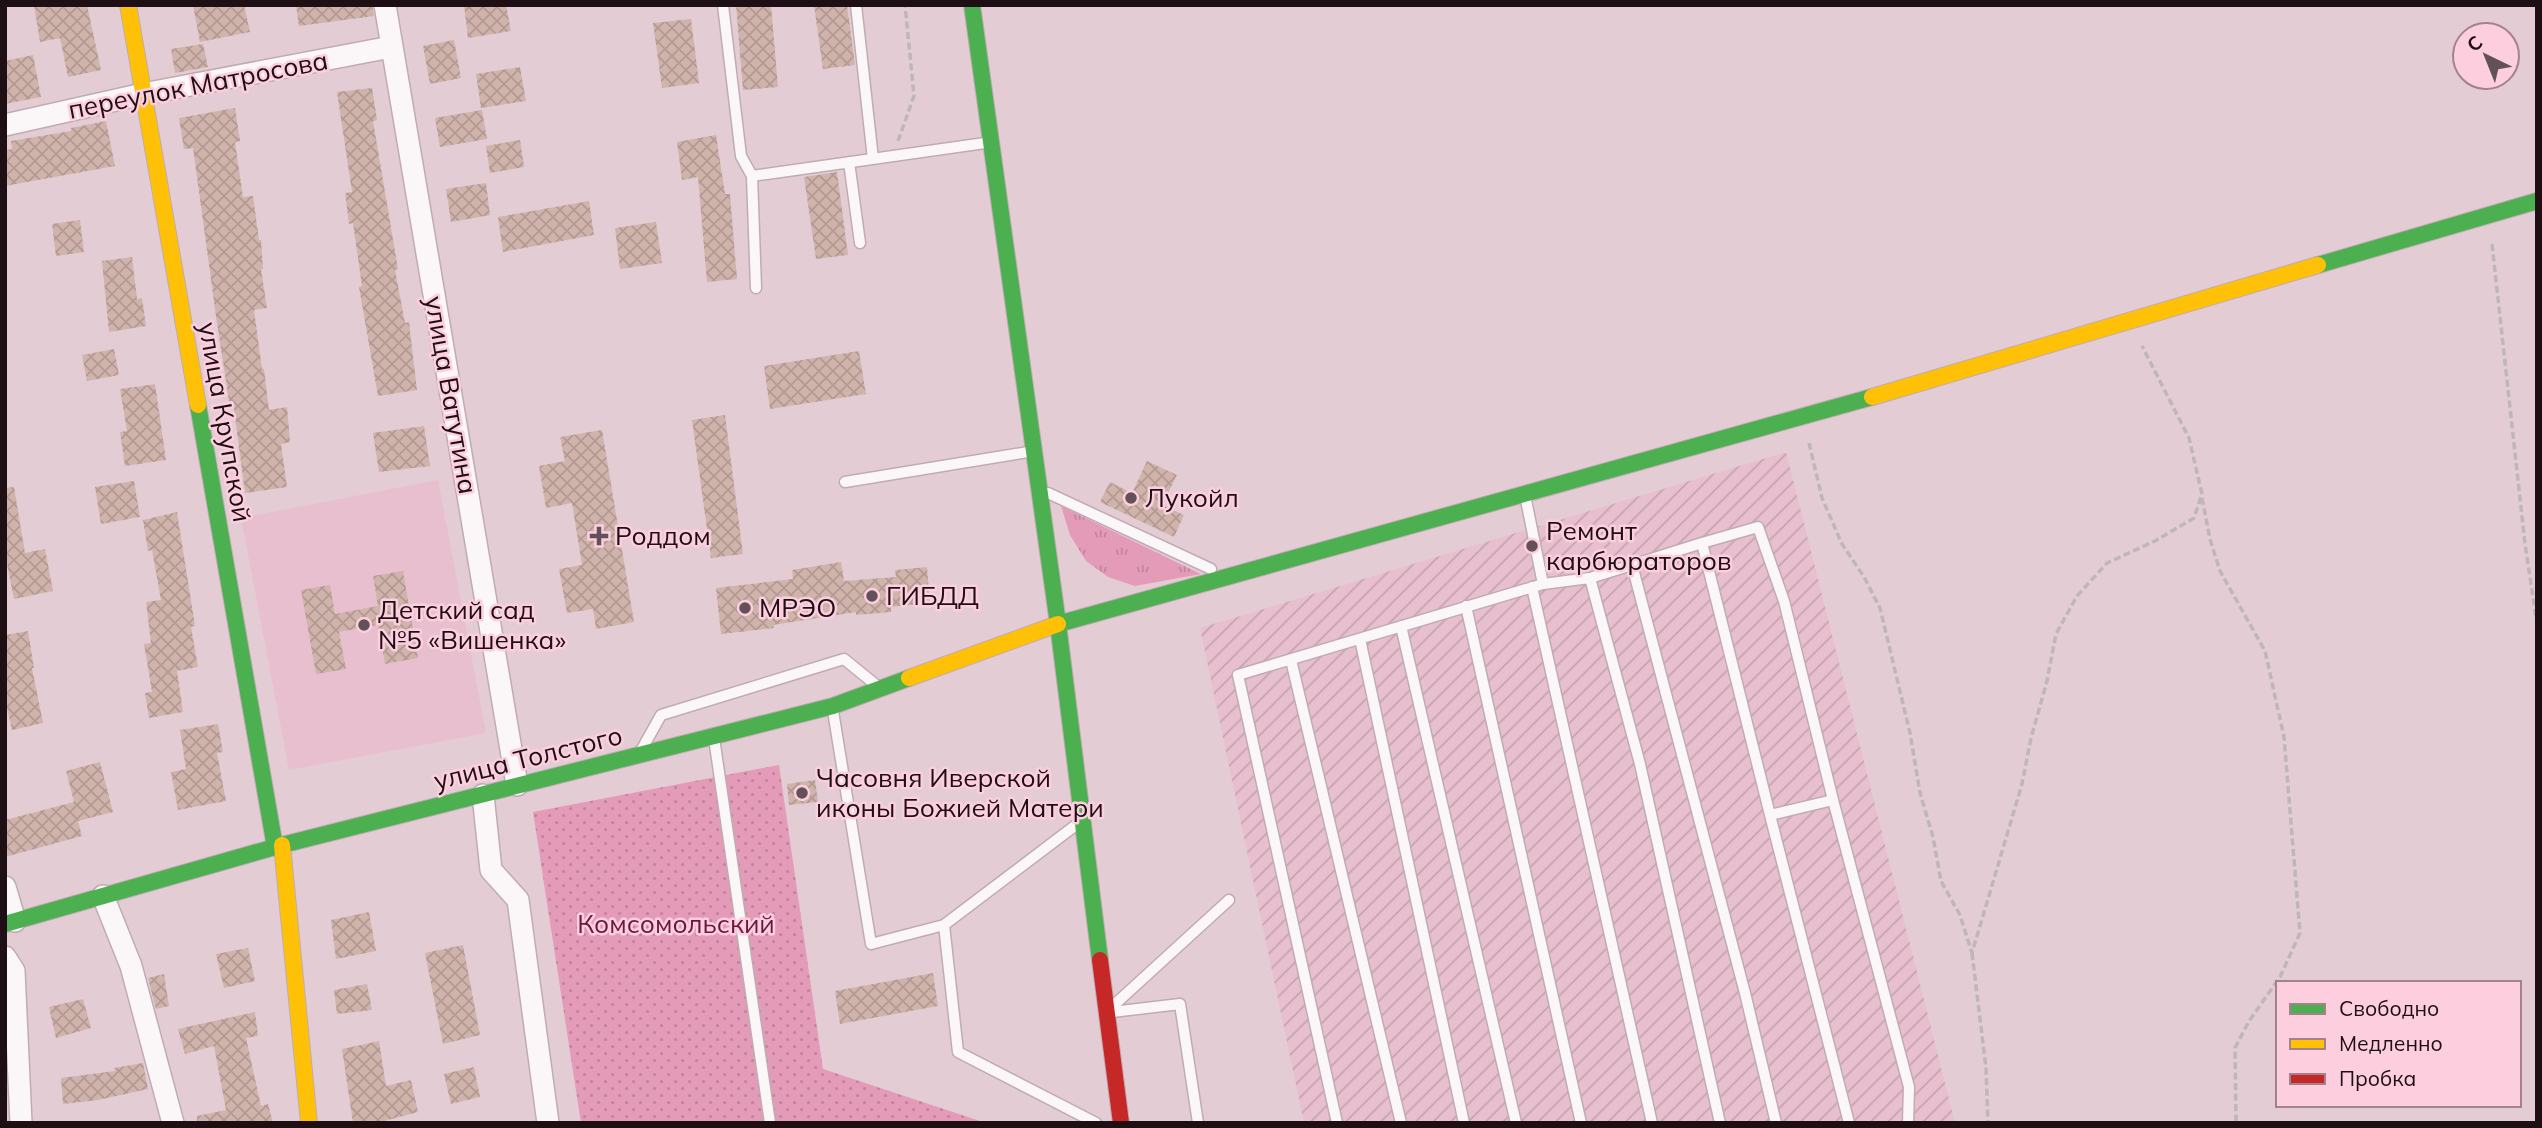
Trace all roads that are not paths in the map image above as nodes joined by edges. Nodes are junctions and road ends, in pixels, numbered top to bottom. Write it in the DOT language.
graph roads {
  1 [pos="128,5"];
  2 [pos="385,5"];
  3 [pos="723,5"];
  4 [pos="856,5"];
  5 [pos="972,5"];
  6 [pos="391,47"];
  7 [pos="143,94"];
  8 [pos="5,125"];
  9 [pos="991,142"];
  10 [pos="873,159"];
  11 [pos="849,162"];
  12 [pos="752,176"];
  13 [pos="2537,201"];
  14 [pos="860,243"];
  15 [pos="756,288"];
  16 [pos="1034,451"];
  17 [pos="845,482"];
  18 [pos="1040,489"];
  19 [pos="1525,494"];
  20 [pos="1702,543"];
  21 [pos="1632,565"];
  22 [pos="1226,576"];
  23 [pos="1590,578"];
  24 [pos="1537,585"];
  25 [pos="1466,606"];
  26 [pos="1058,624"];
  27 [pos="1401,626"];
  28 [pos="1360,639"];
  29 [pos="1291,660"];
  30 [pos="880,688"];
  31 [pos="832,706"];
  32 [pos="714,736"];
  33 [pos="639,754"];
  34 [pos="517,785"];
  35 [pos="483,795"];
  36 [pos="1833,800"];
  37 [pos="1770,815"];
  38 [pos="1083,819"];
  39 [pos="278,846"];
  40 [pos="5,887"];
  41 [pos="103,895"];
  42 [pos="1228,900"];
  43 [pos="10,923"];
  44 [pos="944,925"];
  45 [pos="5,957"];
  46 [pos="1107,1012"];
  47 [pos="21,1123"];
  48 [pos="173,1123"];
  49 [pos="309,1123"];
  50 [pos="548,1123"];
  51 [pos="769,1123"];
  52 [pos="1096,1123"];
  53 [pos="1121,1123"];
  54 [pos="1198,1123"];
  55 [pos="1337,1123"];
  56 [pos="1401,1123"];
  57 [pos="1464,1123"];
  58 [pos="1516,1123"];
  59 [pos="1581,1123"];
  60 [pos="1652,1123"];
  61 [pos="1720,1123"];
  62 [pos="1776,1123"];
  63 [pos="1849,1123"];
  64 [pos="1908,1123"];
  1 -- 7 [label="main road, улица Крупской"];
  2 -- 6 [label="street, улица Ватутина"];
  3 -- 12 [label="lane"];
  4 -- 10 [label="lane"];
  5 -- 9 [label="main road"];
  6 -- 7 [label="street, переулок Матросова"];
  6 -- 34 [label="street, улица Ватутина"];
  7 -- 8 [label="street, переулок Матросова"];
  7 -- 39 [label="main road, улица Крупской"];
  9 -- 10 [label="lane"];
  9 -- 16 [label="main road"];
  10 -- 11 [label="lane"];
  11 -- 12 [label="lane"];
  11 -- 14 [label="lane"];
  12 -- 15 [label="lane"];
  13 -- 19 [label="main road, улица Толстого"];
  16 -- 17 [label="lane"];
  16 -- 18 [label="main road"];
  18 -- 22 [label="lane"];
  18 -- 26 [label="main road"];
  19 -- 22 [label="main road, улица Толстого"];
  19 -- 24 [label="lane"];
  20 -- 21 [label="lane"];
  20 -- 36 [label="lane"];
  20 -- 37 [label="lane"];
  21 -- 23 [label="lane"];
  21 -- 62 [label="lane"];
  22 -- 26 [label="main road, улица Толстого"];
  23 -- 24 [label="lane"];
  23 -- 61 [label="lane"];
  24 -- 25 [label="lane"];
  24 -- 60 [label="lane"];
  25 -- 27 [label="lane"];
  25 -- 59 [label="lane"];
  26 -- 30 [label="main road, улица Толстого"];
  26 -- 38 [label="main road"];
  27 -- 28 [label="lane"];
  27 -- 58 [label="lane"];
  28 -- 29 [label="lane"];
  28 -- 57 [label="lane"];
  29 -- 55 [label="lane"];
  29 -- 56 [label="lane"];
  30 -- 31 [label="main road, улица Толстого"];
  30 -- 33 [label="lane"];
  31 -- 32 [label="main road, улица Толстого"];
  31 -- 44 [label="lane"];
  32 -- 33 [label="main road, улица Толстого"];
  32 -- 51 [label="lane"];
  33 -- 34 [label="main road, улица Толстого"];
  34 -- 35 [label="main road, улица Толстого"];
  35 -- 39 [label="main road, улица Толстого"];
  35 -- 50 [label="street"];
  36 -- 37 [label="lane"];
  36 -- 64 [label="lane"];
  37 -- 63 [label="lane"];
  38 -- 44 [label="lane"];
  38 -- 46 [label="main road"];
  39 -- 41 [label="main road, улица Толстого"];
  39 -- 49 [label="main road, улица Крупской"];
  40 -- 43 [label="street"];
  41 -- 43 [label="main road, улица Толстого"];
  41 -- 48 [label="street"];
  42 -- 46 [label="lane"];
  44 -- 52 [label="lane"];
  45 -- 47 [label="street"];
  46 -- 53 [label="main road"];
  46 -- 54 [label="lane"];
}
